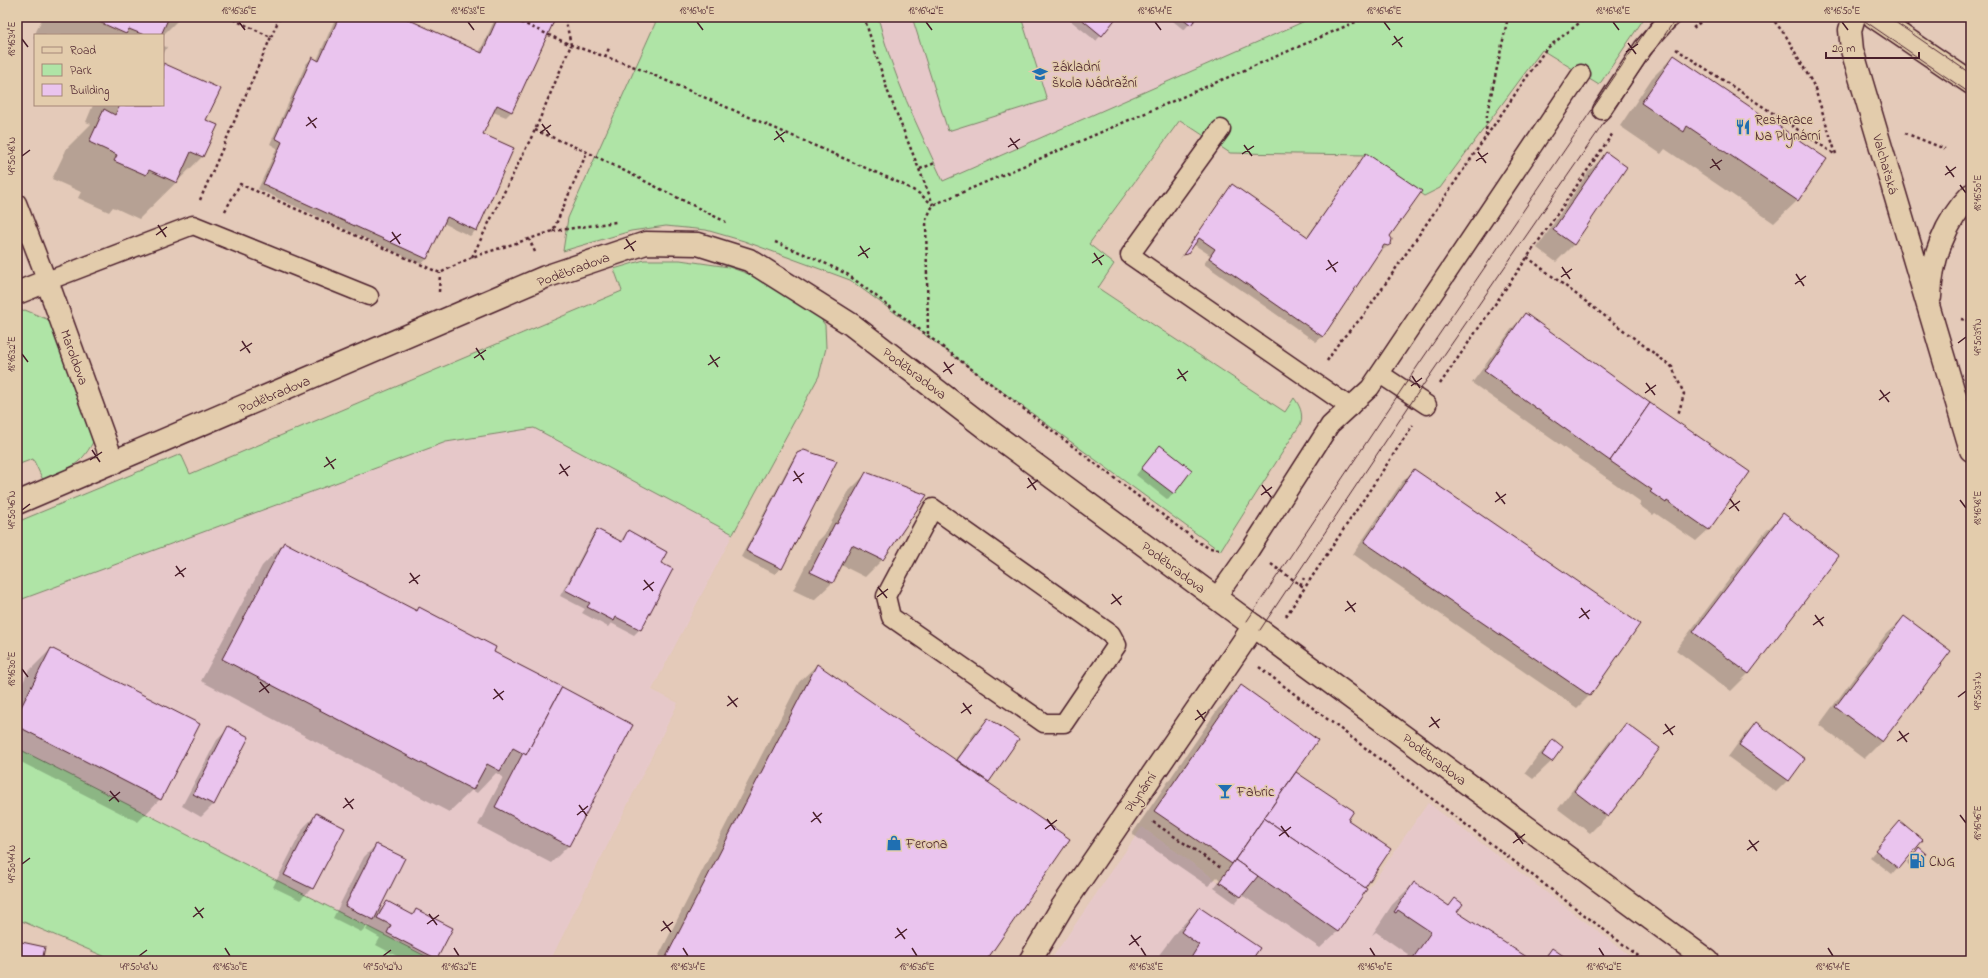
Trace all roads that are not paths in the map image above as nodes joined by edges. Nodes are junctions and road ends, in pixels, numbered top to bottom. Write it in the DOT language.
graph roads {
  1 [pos="1670,17"];
  2 [pos="1854,17"];
  3 [pos="1874,17"];
  4 [pos="1581,74"];
  5 [pos="1971,83"];
  6 [pos="1602,110"];
  7 [pos="1221,129"];
  8 [pos="1971,195"];
  9 [pos="17,203"];
  10 [pos="47,281"];
  11 [pos="17,293"];
  12 [pos="369,296"];
  13 [pos="1929,310"];
  14 [pos="1380,374"];
  15 [pos="1427,405"];
  16 [pos="1350,407"];
  17 [pos="1971,450"];
  18 [pos="113,463"];
  19 [pos="17,503"];
  20 [pos="1216,598"];
  21 [pos="1254,626"];
  22 [pos="1064,722"];
  23 [pos="1030,961"];
  24 [pos="1708,961"];
  1 -- 6 [label="lane"];
  2 -- 13 [label="street, Valchařská"];
  3 -- 5 [label="street"];
  4 -- 14 [label="lane"];
  7 -- 16 [label="lane"];
  8 -- 13 [label="street, Valchařská"];
  9 -- 10 [label="lane"];
  10 -- 11 [label="street"];
  10 -- 12 [label="lane"];
  10 -- 18 [label="street, Maroldova"];
  13 -- 17 [label="street, Valchařská"];
  14 -- 15 [label="lane"];
  14 -- 16 [label="lane"];
  16 -- 20 [label="lane"];
  18 -- 19 [label="street, Poděbradova"];
  18 -- 20 [label="street, Poděbradova"];
  20 -- 21 [label="street, Poděbradova"];
  21 -- 23 [label="street, Plynární"];
  21 -- 24 [label="street, Poděbradova"];
  22 -- 22 [label="lane"];
}
